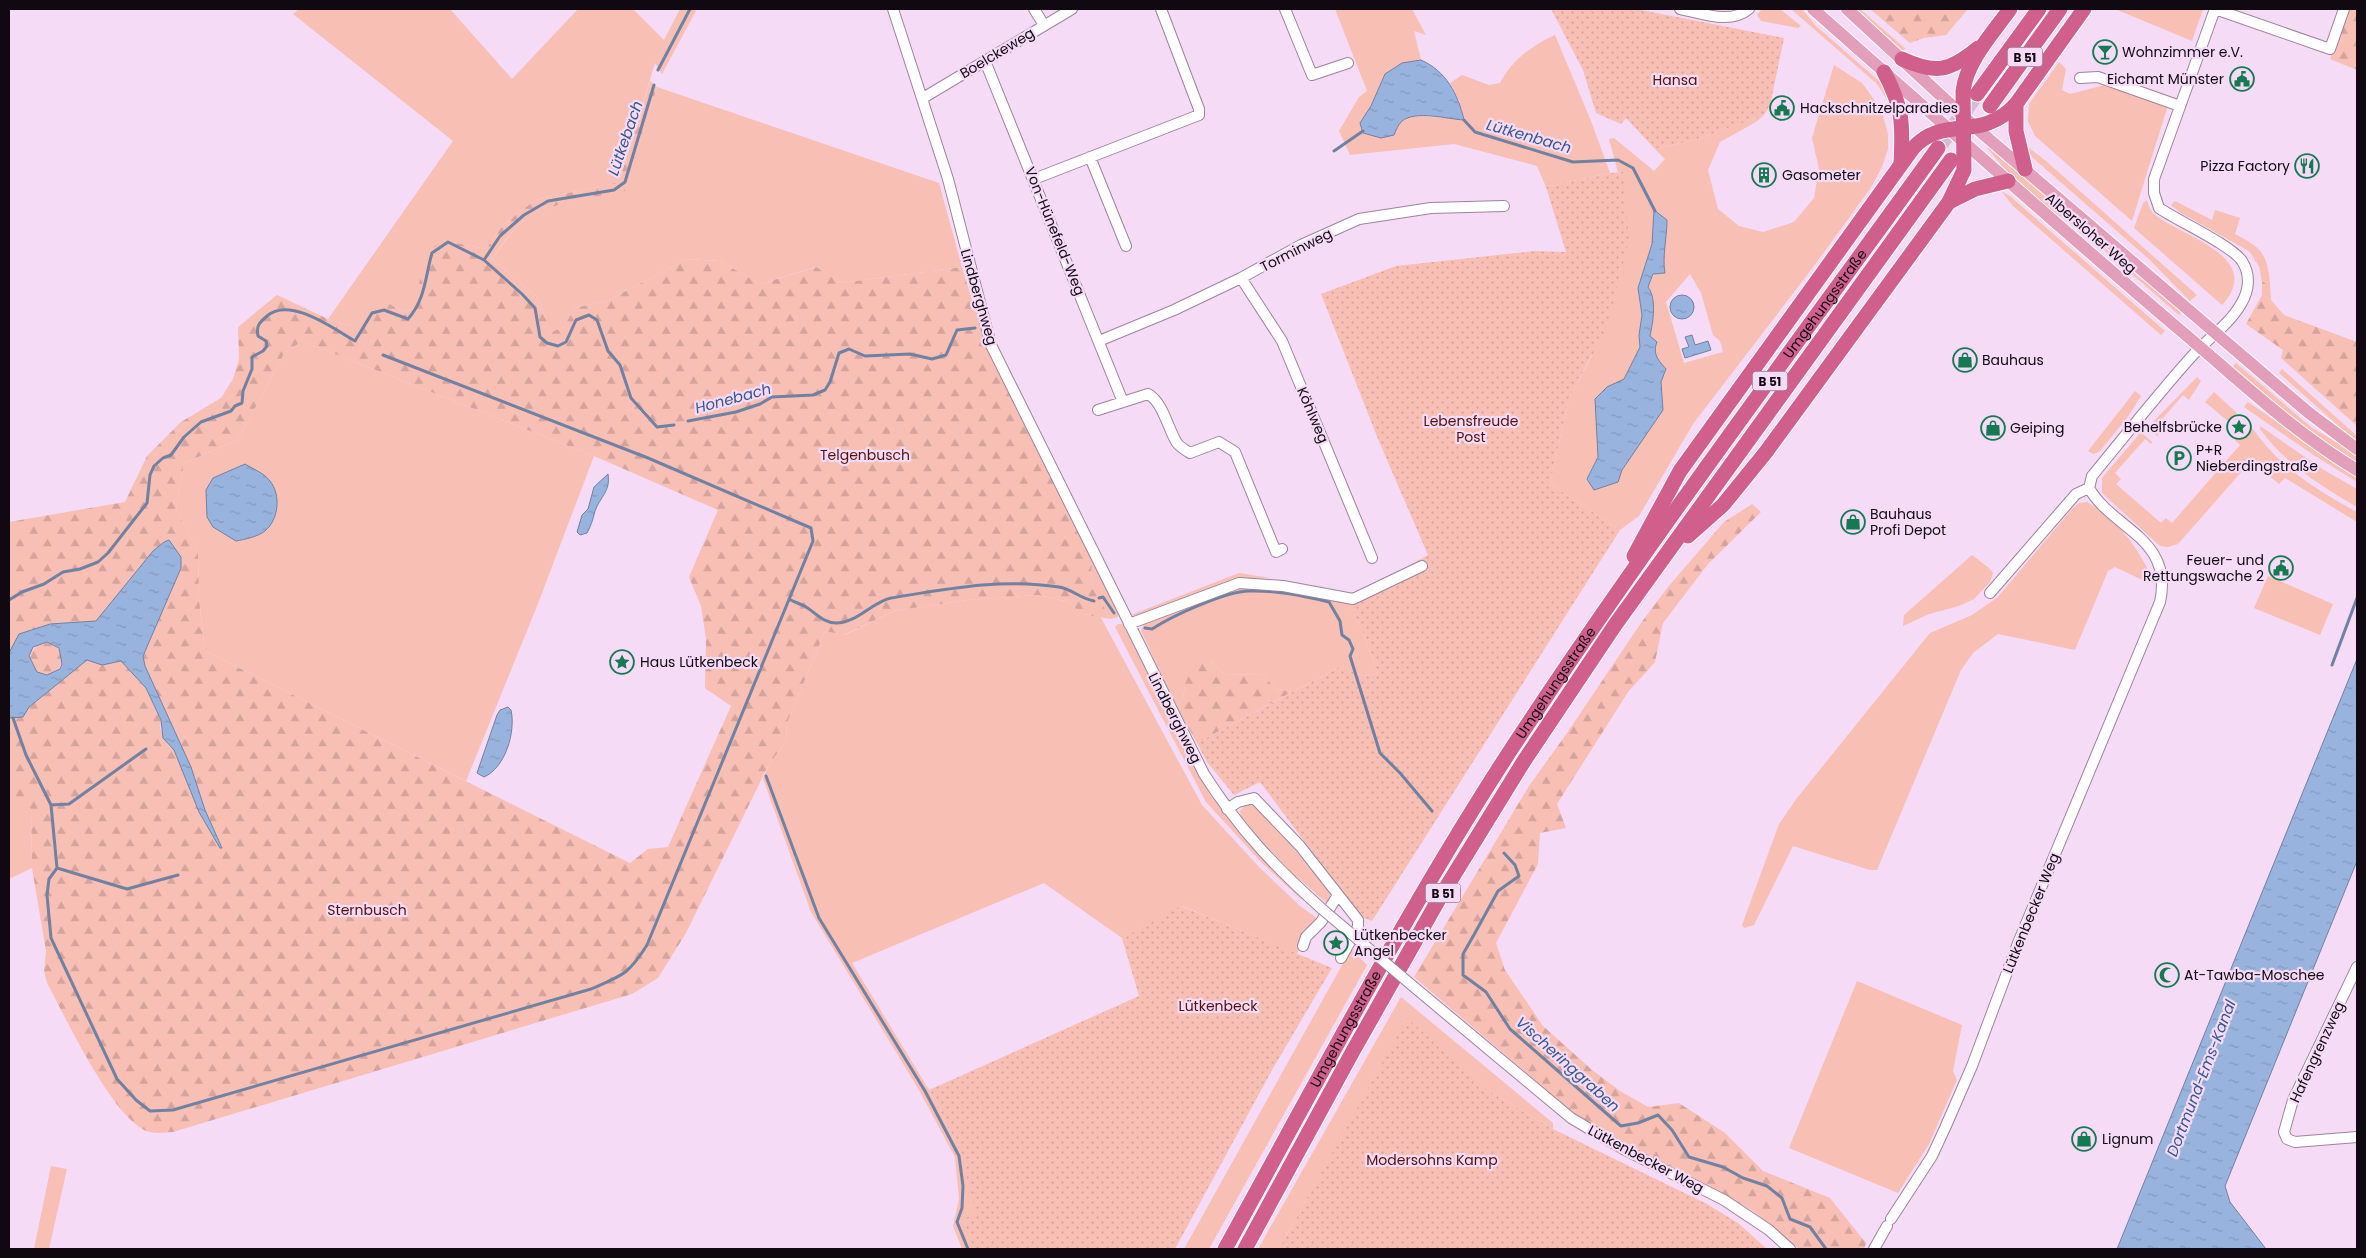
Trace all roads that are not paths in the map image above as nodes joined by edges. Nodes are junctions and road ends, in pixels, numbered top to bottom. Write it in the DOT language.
graph roads {
  1 [pos="893,9"];
  2 [pos="1034,9"];
  3 [pos="1072,9"];
  4 [pos="1161,9"];
  5 [pos="1286,9"];
  6 [pos="1680,9"];
  7 [pos="1749,9"];
  8 [pos="1814,9"];
  9 [pos="1847,9"];
  10 [pos="2010,9"];
  11 [pos="2039,9"];
  12 [pos="2060,9"];
  13 [pos="2084,9"];
  14 [pos="2215,9"];
  15 [pos="2344,9"];
  16 [pos="1044,25"];
  17 [pos="1987,41"];
  18 [pos="1902,59"];
  19 [pos="985,60"];
  20 [pos="1348,63"];
  21 [pos="1884,72"];
  22 [pos="2080,78"];
  23 [pos="1977,94"];
  24 [pos="923,98"];
  25 [pos="2016,104"];
  26 [pos="1990,106"];
  27 [pos="2180,106"];
  28 [pos="1963,128"];
  29 [pos="1938,148"];
  30 [pos="1090,157"];
  31 [pos="1951,160"];
  32 [pos="1900,163"];
  33 [pos="2025,169"];
  34 [pos="1034,179"];
  35 [pos="2008,181"];
  36 [pos="1949,202"];
  37 [pos="1504,206"];
  38 [pos="1126,246"];
  39 [pos="1241,278"];
  40 [pos="2217,332"];
  41 [pos="1099,340"];
  42 [pos="2200,347"];
  43 [pos="1123,402"];
  44 [pos="1098,410"];
  45 [pos="2357,448"];
  46 [pos="2357,470"];
  47 [pos="2089,488"];
  48 [pos="1282,549"];
  49 [pos="1668,553"];
  50 [pos="1372,558"];
  51 [pos="1422,566"];
  52 [pos="1990,593"];
  53 [pos="1602,615"];
  54 [pos="1129,624"];
  55 [pos="1226,809"];
  56 [pos="1338,895"];
  57 [pos="1322,909"];
  58 [pos="1303,946"];
  59 [pos="1341,958"];
  60 [pos="2357,966"];
  61 [pos="2357,1137"];
  62 [pos="1225,1249"];
  63 [pos="1245,1249"];
  64 [pos="1790,1249"];
  65 [pos="1874,1249"];
  1 -- 24 [label="street, Lindberghweg"];
  2 -- 16 [label="street"];
  3 -- 16 [label="street, Boelckeweg"];
  4 -- 30 [label="street"];
  5 -- 20 [label="street"];
  6 -- 7 [label="street"];
  8 -- 21 [label="main road, Albersloher Weg"];
  9 -- 18 [label="main road, Albersloher Weg"];
  10 -- 17 [label="highway, B 51"];
  11 -- 23 [label="highway, B 51"];
  12 -- 26 [label="highway, B 51"];
  13 -- 25 [label="highway, B 51"];
  14 -- 15 [label="street"];
  14 -- 27 [label="street"];
  16 -- 19 [label="street, Boelckeweg"];
  17 -- 18 [label="highway, B 51"];
  17 -- 28 [label="highway, B 51"];
  18 -- 28 [label="main road, Albersloher Weg"];
  19 -- 24 [label="street, Boelckeweg"];
  19 -- 34 [label="street, Von-Hünefeld-Weg"];
  21 -- 28 [label="main road, Albersloher Weg"];
  21 -- 32 [label="highway"];
  22 -- 27 [label="street"];
  24 -- 54 [label="street, Lindberghweg"];
  25 -- 28 [label="highway, B 51"];
  25 -- 33 [label="highway"];
  27 -- 40 [label="street"];
  28 -- 32 [label="highway, B 51"];
  28 -- 33 [label="main road, Albersloher Weg"];
  28 -- 35 [label="main road, Albersloher Weg"];
  28 -- 36 [label="highway, B 51"];
  29 -- 53 [label="highway, Umgehungsstraße / B 51"];
  30 -- 34 [label="street"];
  30 -- 38 [label="street"];
  31 -- 49 [label="highway, Umgehungsstraße / B 51"];
  32 -- 53 [label="highway, B 51"];
  33 -- 40 [label="main road, Albersloher Weg"];
  34 -- 41 [label="street, Von-Hünefeld-Weg"];
  35 -- 36 [label="highway, B 51"];
  35 -- 42 [label="main road, Albersloher Weg"];
  36 -- 49 [label="highway, B 51"];
  37 -- 39 [label="street, Torminweg"];
  39 -- 41 [label="street, Torminweg"];
  39 -- 50 [label="street, Köhlweg"];
  40 -- 42 [label="street"];
  40 -- 45 [label="main road, Albersloher Weg"];
  41 -- 43 [label="street, Von-Hünefeld-Weg"];
  42 -- 46 [label="main road, Albersloher Weg"];
  42 -- 47 [label="street"];
  43 -- 44 [label="street"];
  43 -- 48 [label="street"];
  47 -- 52 [label="street"];
  47 -- 65 [label="street, Lütkenbecker Weg"];
  49 -- 63 [label="highway, Umgehungsstraße / B 51"];
  51 -- 54 [label="street"];
  53 -- 62 [label="highway, Umgehungsstraße / B 51"];
  54 -- 55 [label="street, Lindberghweg"];
  55 -- 56 [label="street"];
  55 -- 57 [label="street, Lindberghweg"];
  56 -- 58 [label="street"];
  56 -- 59 [label="street"];
  57 -- 64 [label="street, Lütkenbecker Weg, bridge"];
  60 -- 61 [label="street, Hafengrenzweg"];
}
